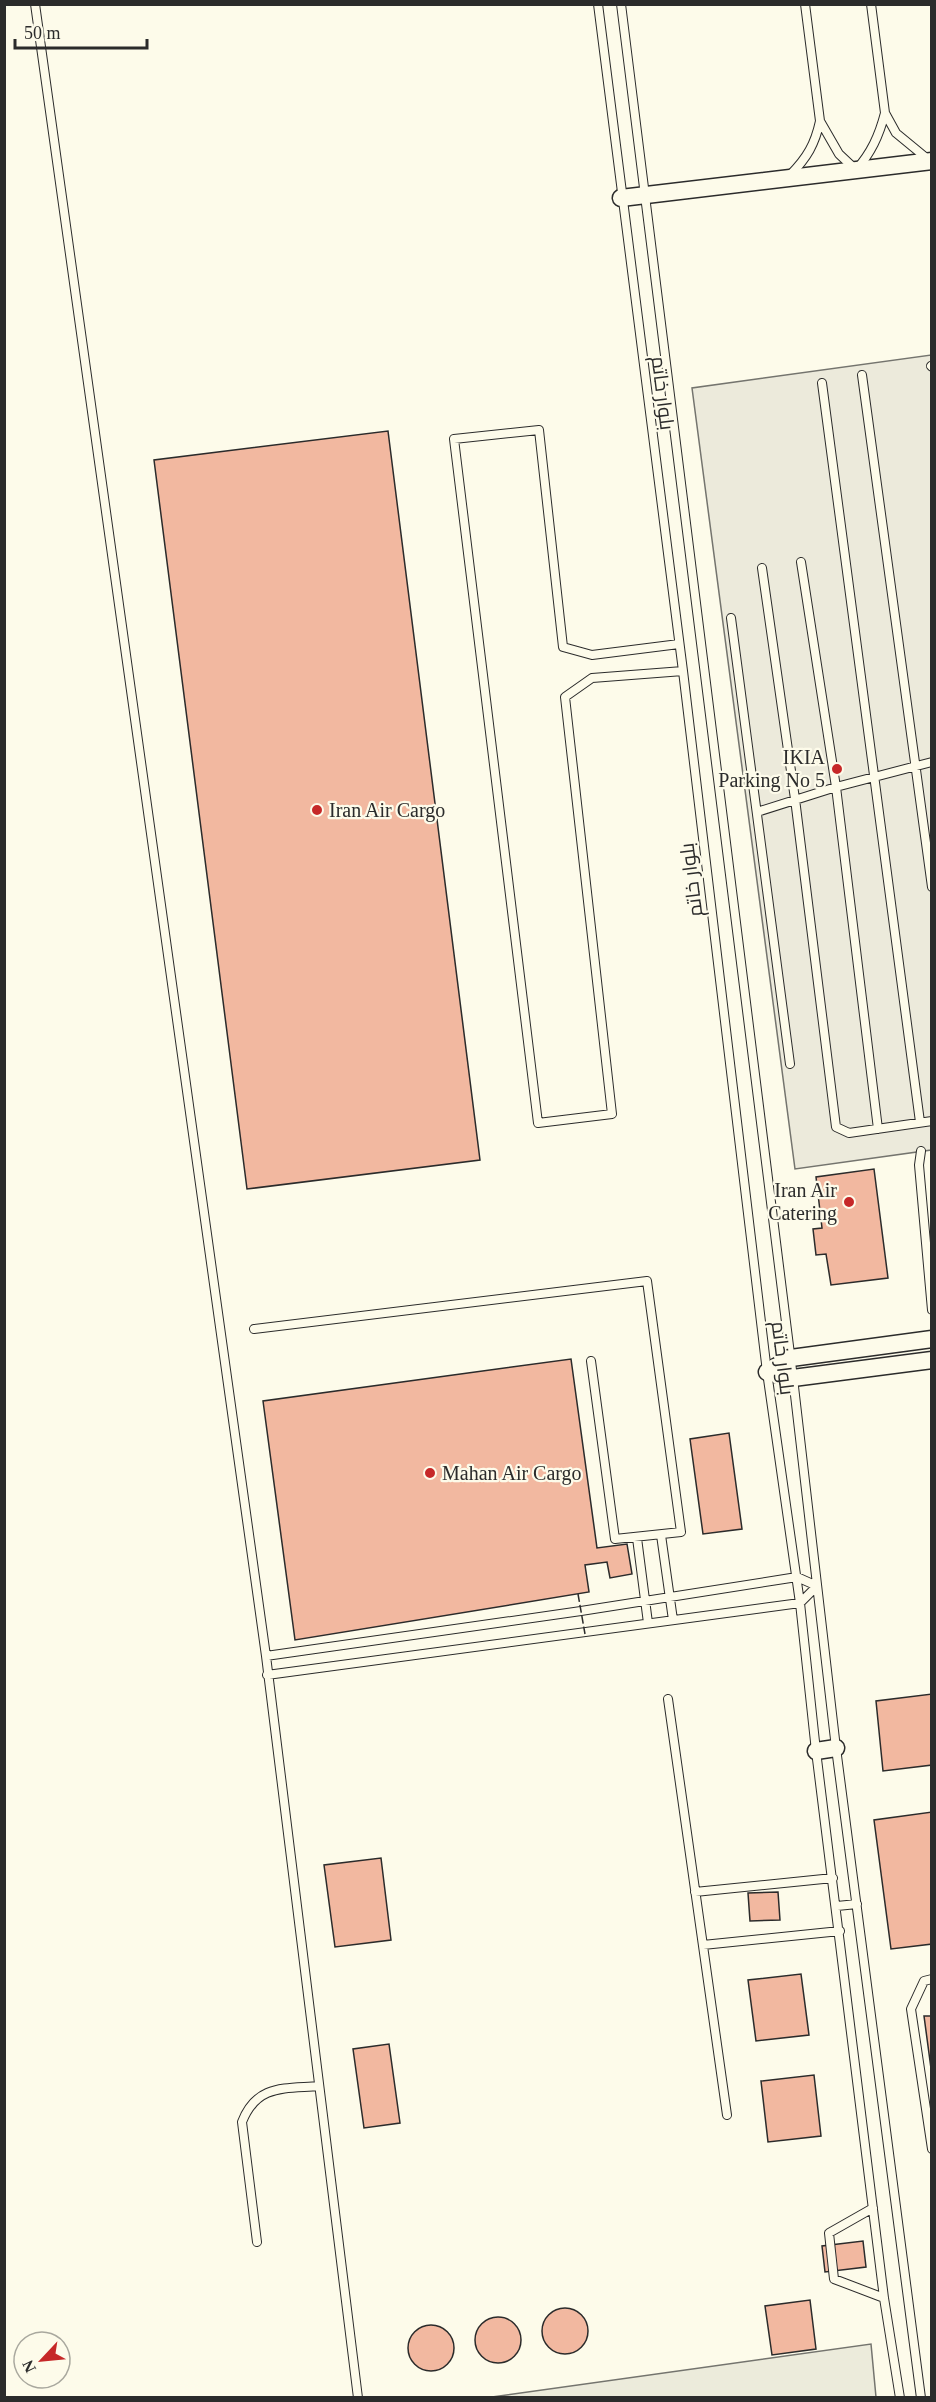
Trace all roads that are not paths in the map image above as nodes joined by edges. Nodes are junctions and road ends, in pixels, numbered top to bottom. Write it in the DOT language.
graph roads {
  1 [pos="35,4"];
  2 [pos="598,4"];
  3 [pos="621,4"];
  4 [pos="805,4"];
  5 [pos="871,4"];
  6 [pos="885,113"];
  7 [pos="820,121"];
  8 [pos="931,161"];
  9 [pos="856,170"];
  10 [pos="787,178"];
  11 [pos="646,195"];
  12 [pos="621,198"];
  13 [pos="862,375"];
  14 [pos="822,383"];
  15 [pos="801,562"];
  16 [pos="762,568"];
  17 [pos="731,618"];
  18 [pos="679,644"];
  19 [pos="683,671"];
  20 [pos="932,762"];
  21 [pos="917,768"];
  22 [pos="872,778"];
  23 [pos="837,787"];
  24 [pos="795,799"];
  25 [pos="757,813"];
  26 [pos="932,887"];
  27 [pos="790,1064"];
  28 [pos="932,1121"];
  29 [pos="920,1122"];
  30 [pos="878,1129"];
  31 [pos="921,1152"];
  32 [pos="931,1289"];
  33 [pos="932,1310"];
  34 [pos="254,1329"];
  35 [pos="932,1339"];
  36 [pos="791,1358"];
  37 [pos="932,1360"];
  38 [pos="591,1361"];
  39 [pos="767,1372"];
  40 [pos="793,1378"];
  41 [pos="661,1534"];
  42 [pos="637,1538"];
  43 [pos="797,1577"];
  44 [pos="817,1586"];
  45 [pos="670,1597"];
  46 [pos="644,1601"];
  47 [pos="800,1603"];
  48 [pos="673,1620"];
  49 [pos="648,1623"];
  50 [pos="266,1656"];
  51 [pos="267,1675"];
  52 [pos="668,1699"];
  53 [pos="836,1748"];
  54 [pos="816,1751"];
  55 [pos="833,1878"];
  56 [pos="695,1892"];
  57 [pos="856,1904"];
  58 [pos="837,1906"];
  59 [pos="840,1932"];
  60 [pos="703,1945"];
  61 [pos="932,1979"];
  62 [pos="319,2086"];
  63 [pos="726,2115"];
  64 [pos="932,2149"];
  65 [pos="873,2208"];
  66 [pos="257,2242"];
  67 [pos="884,2298"];
  68 [pos="358,2397"];
  69 [pos="900,2397"];
  70 [pos="921,2397"];
  1 -- 50 [label="lane"];
  2 -- 12 [label="lane, بلوار خاتم"];
  3 -- 11 [label="lane, بلوار خاتم"];
  4 -- 7 [label="lane"];
  5 -- 6 [label="lane"];
  6 -- 8 [label="lane"];
  6 -- 9 [label="lane"];
  7 -- 9 [label="lane"];
  7 -- 10 [label="lane"];
  8 -- 9 [label="street"];
  9 -- 10 [label="street"];
  10 -- 11 [label="street"];
  11 -- 12 [label="street"];
  11 -- 36 [label="lane, بلوار خاتم"];
  12 -- 18 [label="lane, بلوار خاتم"];
  13 -- 21 [label="lane"];
  14 -- 22 [label="lane"];
  15 -- 23 [label="lane"];
  16 -- 24 [label="lane"];
  17 -- 25 [label="lane"];
  18 -- 19 [label="lane, بلوار خاتم"];
  18 -- 19 [label="lane"];
  19 -- 39 [label="lane, بلوار خاتم"];
  20 -- 21 [label="lane"];
  21 -- 22 [label="lane"];
  21 -- 26 [label="lane"];
  22 -- 23 [label="lane"];
  22 -- 29 [label="lane"];
  23 -- 24 [label="lane"];
  23 -- 30 [label="lane"];
  24 -- 25 [label="lane"];
  24 -- 30 [label="lane"];
  25 -- 27 [label="lane"];
  28 -- 29 [label="lane"];
  29 -- 30 [label="lane"];
  31 -- 32 [label="lane"];
  32 -- 33 [label="lane"];
  34 -- 41 [label="lane"];
  35 -- 36 [label="street"];
  36 -- 39 [label="street"];
  36 -- 40 [label="lane, بلوار خاتم"];
  37 -- 40 [label="street"];
  38 -- 42 [label="lane"];
  39 -- 40 [label="street"];
  39 -- 43 [label="lane, بلوار خاتم"];
  40 -- 44 [label="lane, بلوار خاتم"];
  41 -- 42 [label="lane"];
  41 -- 45 [label="lane"];
  42 -- 46 [label="lane"];
  43 -- 44 [label="lane"];
  43 -- 45 [label="lane"];
  43 -- 47 [label="lane, بلوار خاتم"];
  44 -- 47 [label="lane"];
  44 -- 53 [label="lane, بلوار خاتم"];
  45 -- 46 [label="lane"];
  45 -- 48 [label="lane"];
  46 -- 49 [label="lane"];
  46 -- 50 [label="lane"];
  47 -- 48 [label="lane"];
  47 -- 54 [label="lane, بلوار خاتم"];
  48 -- 49 [label="lane"];
  49 -- 51 [label="lane"];
  50 -- 51 [label="lane"];
  51 -- 62 [label="lane"];
  52 -- 56 [label="lane"];
  53 -- 54 [label="street"];
  53 -- 57 [label="lane, بلوار خاتم"];
  54 -- 55 [label="lane, بلوار خاتم"];
  55 -- 56 [label="lane"];
  55 -- 58 [label="lane, بلوار خاتم"];
  56 -- 60 [label="lane"];
  57 -- 58 [label="lane"];
  57 -- 70 [label="lane, بلوار خاتم"];
  58 -- 59 [label="lane, بلوار خاتم"];
  59 -- 60 [label="lane"];
  59 -- 65 [label="lane, بلوار خاتم"];
  60 -- 63 [label="lane"];
  61 -- 64 [label="lane"];
  62 -- 66 [label="lane"];
  62 -- 68 [label="lane"];
  65 -- 67 [label="lane, بلوار خاتم"];
  65 -- 67 [label="lane"];
  67 -- 69 [label="lane, بلوار خاتم"];
}
